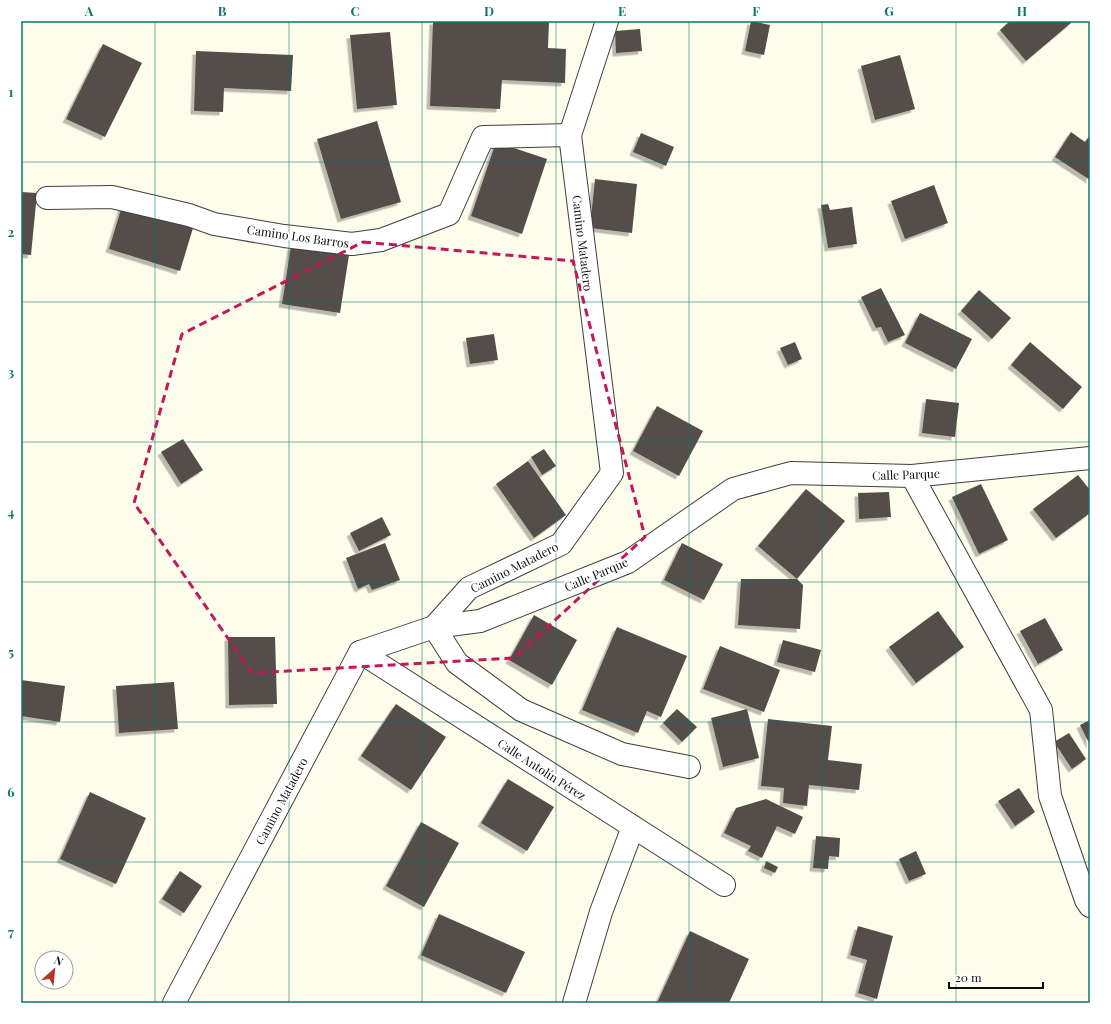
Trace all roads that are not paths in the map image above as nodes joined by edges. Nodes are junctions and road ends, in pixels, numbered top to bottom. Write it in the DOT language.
graph roads {
  1 [pos="606,22"];
  2 [pos="570,135"];
  3 [pos="47,198"];
  4 [pos="1090,458"];
  5 [pos="912,476"];
  6 [pos="434,627"];
  7 [pos="360,652"];
  8 [pos="690,767"];
  9 [pos="633,827"];
  10 [pos="724,886"];
  11 [pos="1090,906"];
  12 [pos="174,1003"];
  13 [pos="574,1003"];
  1 -- 2 [label="street, Camino Matadero"];
  2 -- 3 [label="street, Camino Los Barros"];
  2 -- 6 [label="street, Camino Matadero"];
  4 -- 5 [label="street, Calle Parque"];
  5 -- 6 [label="street, Calle Parque"];
  5 -- 11 [label="street"];
  6 -- 7 [label="street, Camino Matadero"];
  6 -- 8 [label="street"];
  7 -- 9 [label="street, Calle Antolín Pérez"];
  7 -- 12 [label="street, Camino Matadero"];
  9 -- 10 [label="street, Calle Antolín Pérez"];
  9 -- 13 [label="street"];
}
